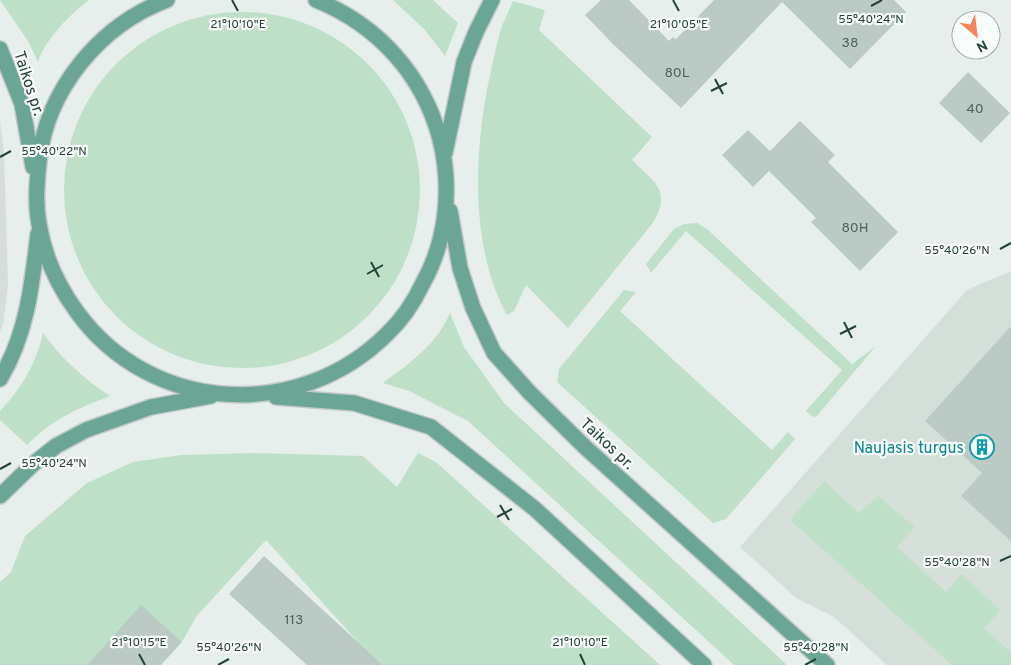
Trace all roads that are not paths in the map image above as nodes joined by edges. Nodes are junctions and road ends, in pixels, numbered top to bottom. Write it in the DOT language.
graph roads {
  1 [pos="167,0"];
  2 [pos="316,0"];
  3 [pos="492,0"];
  4 [pos="0,49"];
  5 [pos="444,157"];
  6 [pos="36,188"];
  7 [pos="447,195"];
  8 [pos="39,225"];
  9 [pos="0,379"];
  10 [pos="219,395"];
  11 [pos="254,395"];
  12 [pos="0,496"];
  13 [pos="704,665"];
  14 [pos="827,665"];
  1 -- 6 [label="main road"];
  2 -- 5 [label="main road"];
  3 -- 5 [label="main road"];
  4 -- 6 [label="main road, Taikos pr."];
  5 -- 7 [label="main road"];
  6 -- 8 [label="main road"];
  7 -- 11 [label="main road"];
  7 -- 14 [label="main road, Taikos pr."];
  8 -- 9 [label="main road"];
  8 -- 10 [label="main road"];
  10 -- 11 [label="main road"];
  10 -- 12 [label="main road"];
  11 -- 13 [label="main road"];
}
